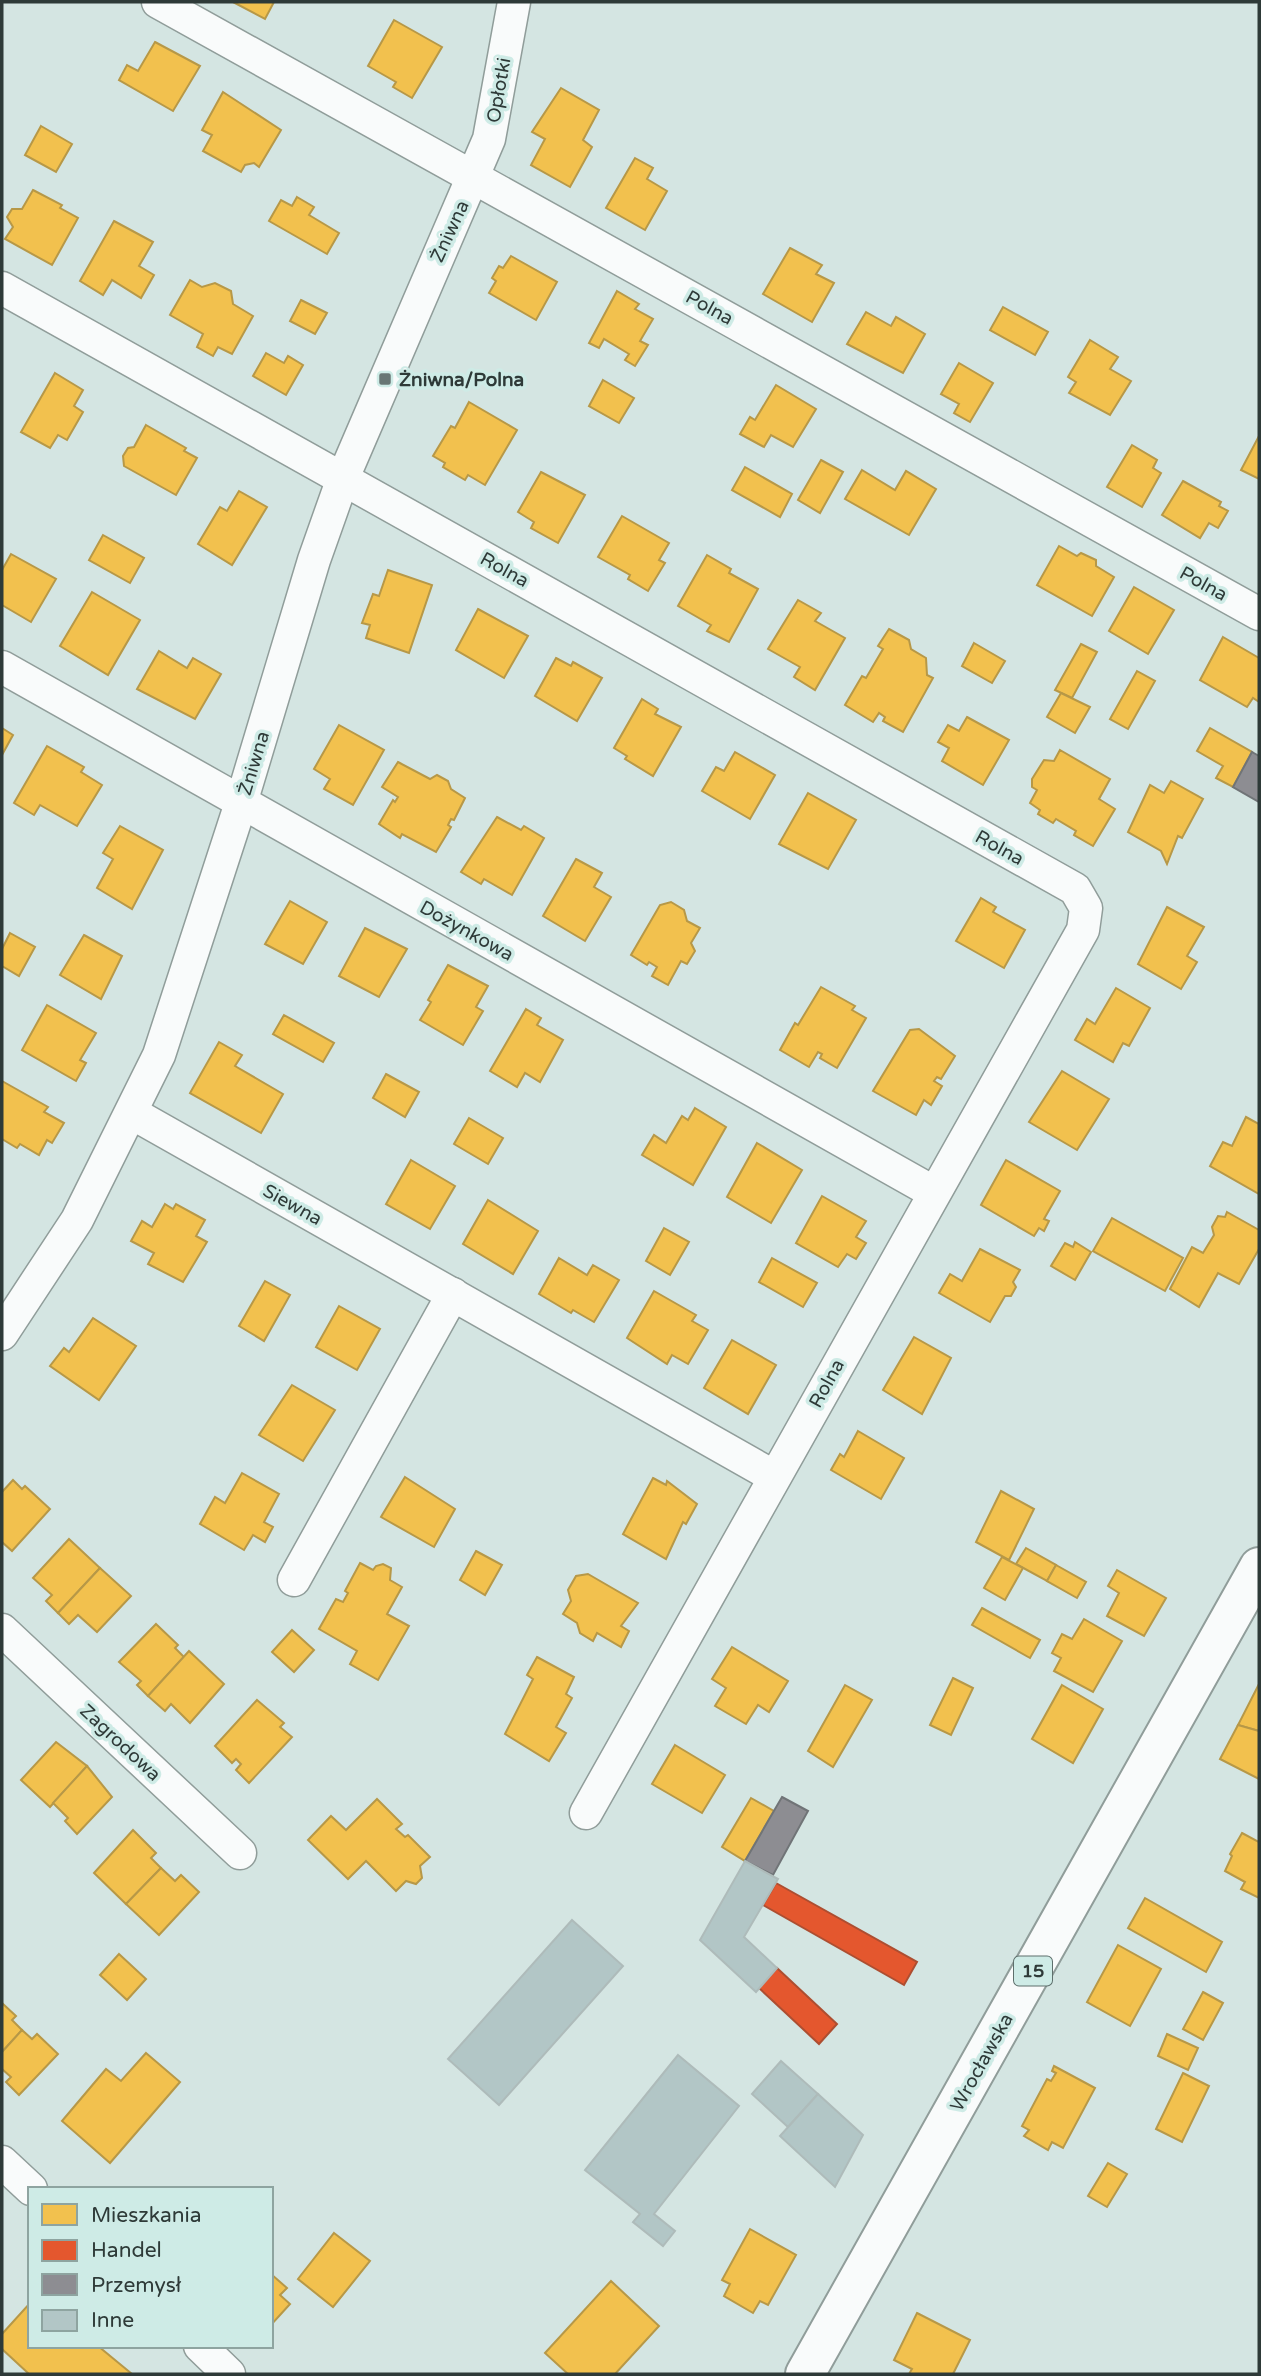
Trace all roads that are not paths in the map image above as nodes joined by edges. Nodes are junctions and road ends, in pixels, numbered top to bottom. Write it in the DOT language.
graph roads {
  1 [pos="158,2"];
  2 [pos="514,2"];
  3 [pos="475,175"];
  4 [pos="2,288"];
  5 [pos="343,478"];
  6 [pos="1259,614"];
  7 [pos="2,667"];
  8 [pos="241,803"];
  9 [pos="132,1113"];
  10 [pos="933,1192"];
  11 [pos="453,1294"];
  12 [pos="2,1334"];
  13 [pos="773,1476"];
  14 [pos="1259,1567"];
  15 [pos="294,1580"];
  16 [pos="2,1630"];
  17 [pos="586,1813"];
  18 [pos="240,1853"];
  19 [pos="2,2162"];
  20 [pos="29,2187"];
  21 [pos="202,2348"];
  22 [pos="229,2374"];
  23 [pos="805,2374"];
  1 -- 3 [label="street, Polna"];
  2 -- 3 [label="street, Opłotki"];
  3 -- 5 [label="street, Żniwna"];
  3 -- 6 [label="street, Polna"];
  4 -- 5 [label="street, Rolna"];
  5 -- 8 [label="street, Żniwna"];
  5 -- 10 [label="street, Rolna"];
  7 -- 8 [label="street, Dożynkowa"];
  8 -- 9 [label="street, Żniwna"];
  8 -- 10 [label="street, Dożynkowa"];
  9 -- 11 [label="street, Siewna"];
  9 -- 12 [label="street, Żniwna"];
  10 -- 13 [label="street, Rolna"];
  11 -- 13 [label="street, Siewna"];
  11 -- 15 [label="street"];
  13 -- 17 [label="street, Rolna"];
  14 -- 23 [label="main road, Wrocławska / 15"];
  16 -- 18 [label="street, Zagrodowa"];
  19 -- 20 [label="street"];
  21 -- 22 [label="street"];
}
